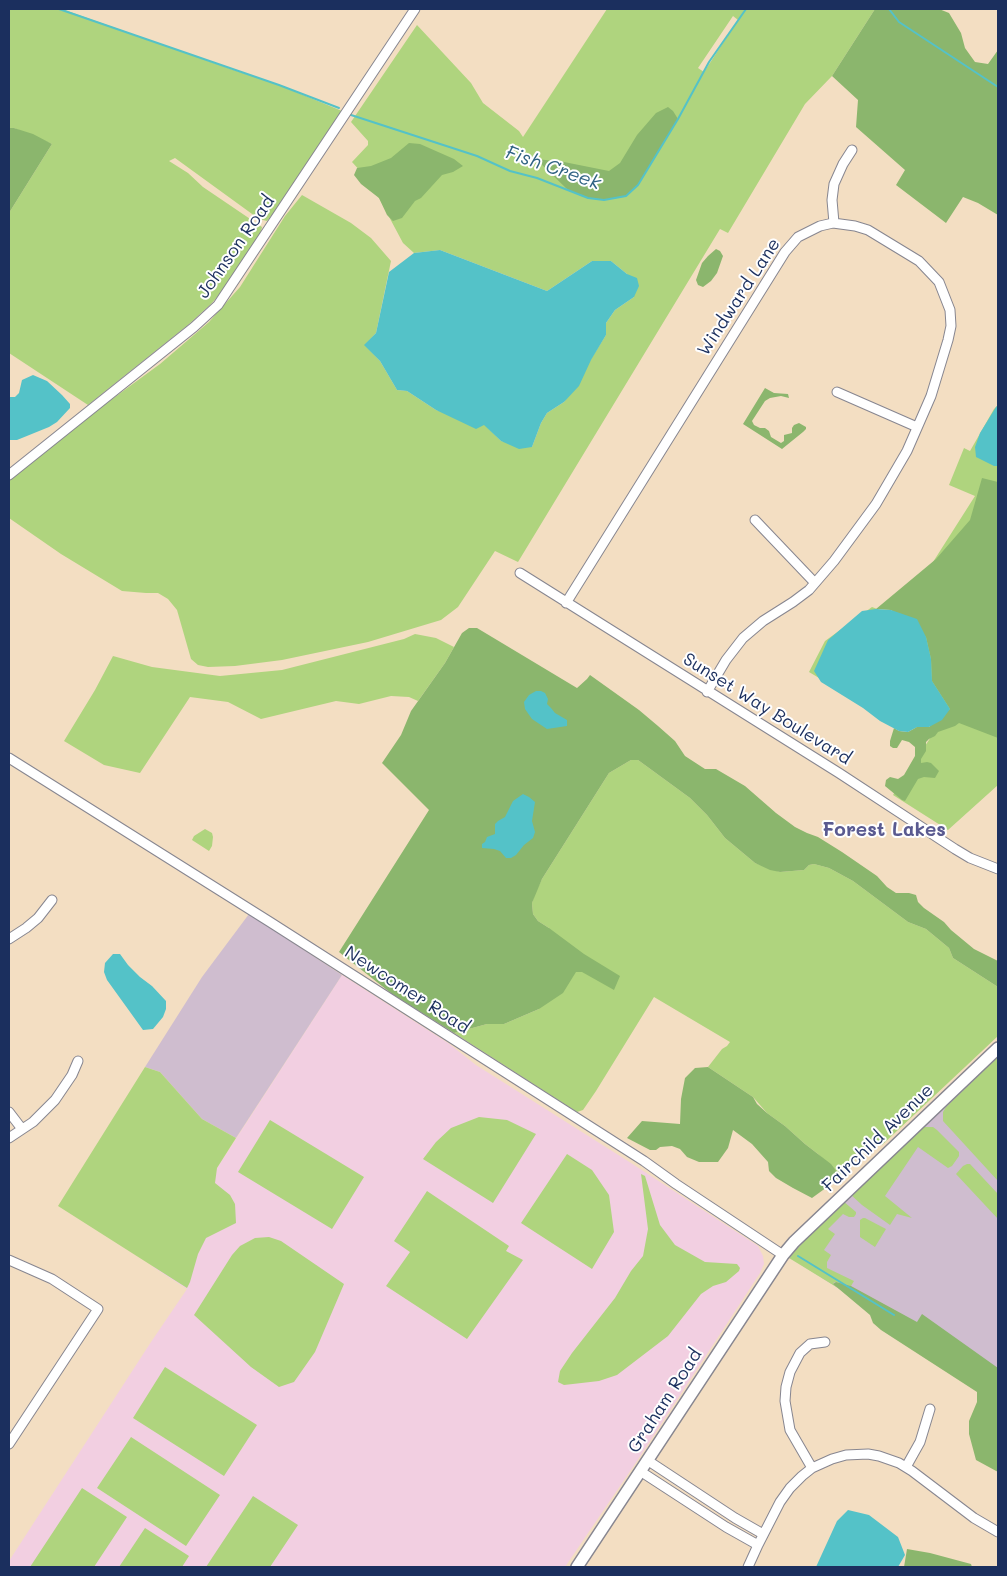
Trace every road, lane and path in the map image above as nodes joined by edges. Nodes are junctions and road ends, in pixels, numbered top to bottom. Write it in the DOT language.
graph roads {
  1 [pos="415,9"];
  2 [pos="852,150"];
  3 [pos="834,223"];
  4 [pos="837,392"];
  5 [pos="917,427"];
  6 [pos="9,475"];
  7 [pos="755,520"];
  8 [pos="520,573"];
  9 [pos="815,583"];
  10 [pos="566,603"];
  11 [pos="707,692"];
  12 [pos="9,758"];
  13 [pos="998,868"];
  14 [pos="52,900"];
  15 [pos="9,939"];
  16 [pos="998,1048"];
  17 [pos="78,1061"];
  18 [pos="9,1112"];
  19 [pos="22,1129"];
  20 [pos="9,1138"];
  21 [pos="784,1254"];
  22 [pos="9,1260"];
  23 [pos="824,1342"];
  24 [pos="930,1409"];
  25 [pos="9,1444"];
  26 [pos="647,1460"];
  27 [pos="906,1467"];
  28 [pos="812,1468"];
  29 [pos="640,1471"];
  30 [pos="686,1486"];
  31 [pos="679,1495"];
  32 [pos="721,1509"];
  33 [pos="715,1520"];
  34 [pos="998,1532"];
  35 [pos="764,1534"];
  36 [pos="758,1545"];
  37 [pos="577,1567"];
  38 [pos="748,1567"];
  1 -- 6 [label="street, Johnson Road"];
  2 -- 3 [label="street"];
  3 -- 5 [label="street, Windward Lane"];
  3 -- 10 [label="street, Windward Lane"];
  4 -- 5 [label="street"];
  5 -- 9 [label="street, Windward Lane"];
  7 -- 9 [label="street"];
  8 -- 10 [label="street, Sunset Way Boulevard"];
  9 -- 11 [label="street, Windward Lane"];
  10 -- 11 [label="street, Sunset Way Boulevard"];
  11 -- 13 [label="street, Sunset Way Boulevard"];
  12 -- 21 [label="street, Newcomer Road"];
  14 -- 15 [label="street"];
  16 -- 21 [label="main road, Fairchild Avenue"];
  17 -- 19 [label="street"];
  18 -- 19 [label="street"];
  19 -- 20 [label="street"];
  21 -- 26 [label="main road, Graham Road"];
  22 -- 25 [label="street"];
  23 -- 28 [label="street"];
  24 -- 27 [label="street"];
  26 -- 29 [label="main road, Graham Road"];
  26 -- 30 [label="street"];
  27 -- 28 [label="street"];
  27 -- 34 [label="street"];
  28 -- 35 [label="street"];
  29 -- 31 [label="street"];
  29 -- 37 [label="main road, Graham Road"];
  30 -- 31 [label="street"];
  30 -- 32 [label="street"];
  31 -- 33 [label="street"];
  32 -- 33 [label="street"];
  32 -- 35 [label="street"];
  33 -- 36 [label="street"];
  35 -- 36 [label="street"];
  36 -- 38 [label="street"];
}
